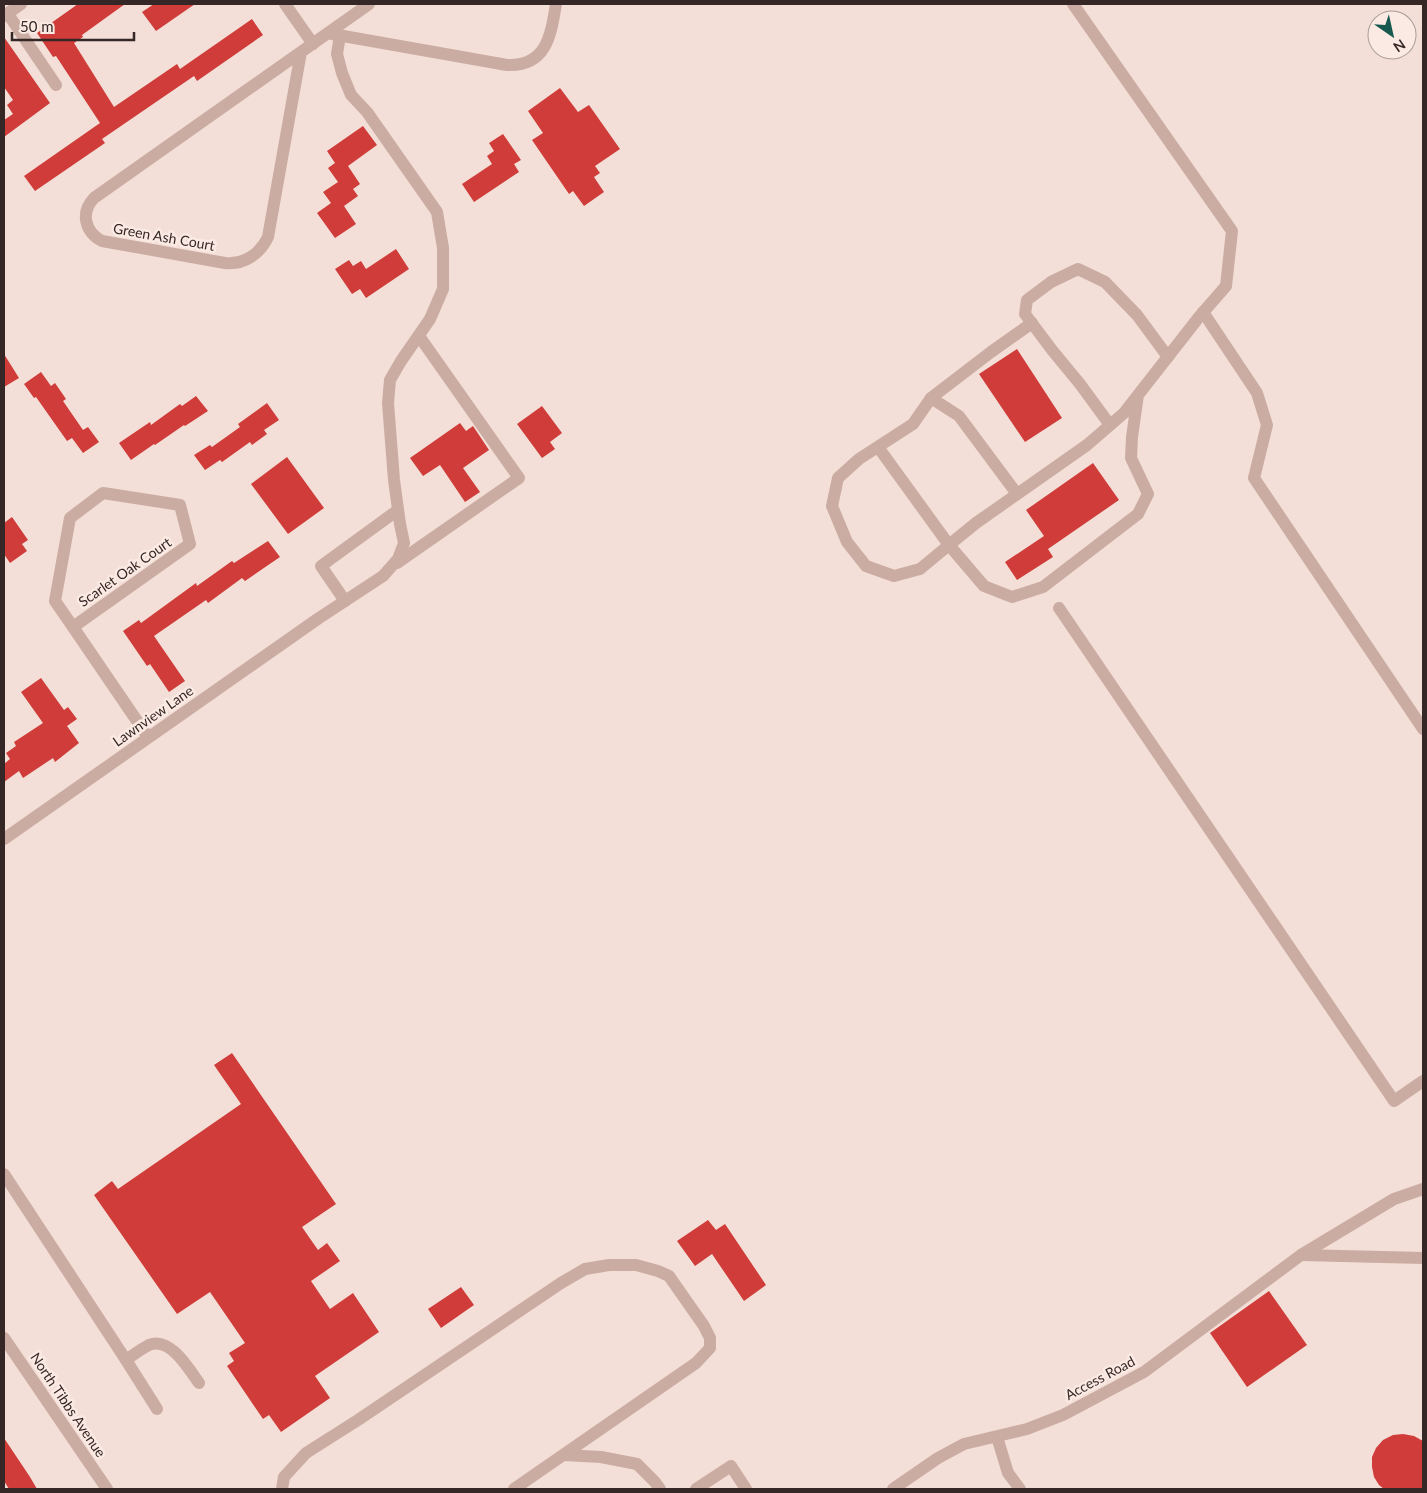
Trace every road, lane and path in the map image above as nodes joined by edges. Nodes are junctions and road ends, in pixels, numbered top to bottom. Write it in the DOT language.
graph roads {
  1 [pos="21,4"];
  2 [pos="285,4"];
  3 [pos="369,4"];
  4 [pos="556,4"];
  5 [pos="1073,4"];
  6 [pos="6,15"];
  7 [pos="334,34"];
  8 [pos="313,44"];
  9 [pos="301,52"];
  10 [pos="56,85"];
  11 [pos="1203,312"];
  12 [pos="1032,323"];
  13 [pos="418,336"];
  14 [pos="1168,357"];
  15 [pos="1138,395"];
  16 [pos="931,398"];
  17 [pos="1110,425"];
  18 [pos="878,446"];
  19 [pos="1017,494"];
  20 [pos="398,510"];
  21 [pos="949,545"];
  22 [pos="391,567"];
  23 [pos="345,601"];
  24 [pos="1059,608"];
  25 [pos="73,627"];
  26 [pos="1423,729"];
  27 [pos="148,737"];
  28 [pos="4,839"];
  29 [pos="1423,1081"];
  30 [pos="4,1174"];
  31 [pos="1423,1189"];
  32 [pos="1301,1255"];
  33 [pos="1423,1258"];
  34 [pos="4,1338"];
  35 [pos="126,1360"];
  36 [pos="199,1383"];
  37 [pos="157,1409"];
  38 [pos="996,1437"];
  39 [pos="564,1455"];
  40 [pos="107,1489"];
  41 [pos="282,1489"];
  42 [pos="514,1489"];
  43 [pos="660,1489"];
  44 [pos="696,1489"];
  45 [pos="746,1489"];
  46 [pos="892,1489"];
  47 [pos="1020,1489"];
  1 -- 6 [label="street"];
  2 -- 8 [label="street"];
  3 -- 7 [label="street, Green Ash Court"];
  4 -- 7 [label="street"];
  5 -- 11 [label="street"];
  6 -- 10 [label="street"];
  7 -- 8 [label="street, Green Ash Court"];
  7 -- 13 [label="street"];
  8 -- 9 [label="street, Green Ash Court"];
  9 -- 9 [label="street, Green Ash Court"];
  11 -- 14 [label="street"];
  11 -- 26 [label="street"];
  12 -- 14 [label="street"];
  12 -- 16 [label="street"];
  12 -- 17 [label="street"];
  13 -- 20 [label="street"];
  13 -- 22 [label="street"];
  14 -- 15 [label="street"];
  15 -- 17 [label="street"];
  15 -- 21 [label="street"];
  16 -- 18 [label="street"];
  16 -- 19 [label="street"];
  17 -- 19 [label="street"];
  18 -- 21 [label="street"];
  18 -- 21 [label="street"];
  19 -- 21 [label="street"];
  20 -- 22 [label="street"];
  20 -- 23 [label="street"];
  22 -- 23 [label="street, Lawnview Lane"];
  23 -- 27 [label="street, Lawnview Lane"];
  24 -- 29 [label="street"];
  25 -- 25 [label="street, Scarlet Oak Court"];
  25 -- 27 [label="street, Scarlet Oak Court"];
  27 -- 28 [label="street, Lawnview Lane"];
  30 -- 35 [label="street"];
  31 -- 32 [label="street, Access Road"];
  32 -- 33 [label="street"];
  32 -- 38 [label="street, Access Road"];
  34 -- 40 [label="street, North Tibbs Avenue"];
  35 -- 36 [label="street"];
  35 -- 37 [label="street"];
  38 -- 46 [label="street, Access Road"];
  38 -- 47 [label="street"];
  39 -- 41 [label="street"];
  39 -- 42 [label="street"];
  39 -- 43 [label="street"];
  44 -- 45 [label="street"];
}
